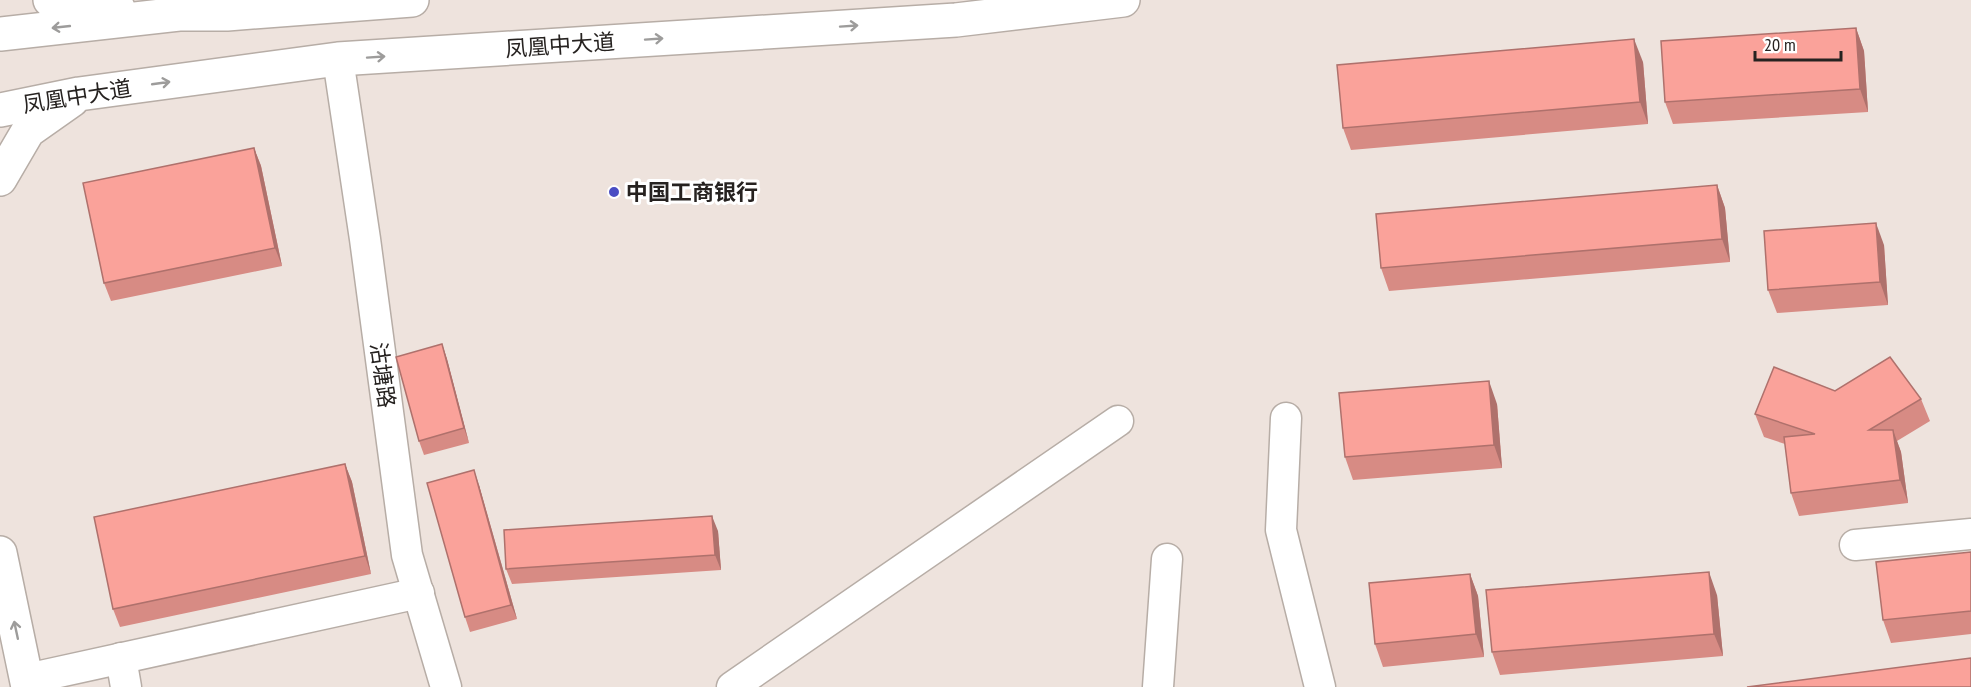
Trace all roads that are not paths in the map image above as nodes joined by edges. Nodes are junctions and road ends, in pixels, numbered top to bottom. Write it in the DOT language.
graph roads {
  1 [pos="50,0"];
  2 [pos="412,0"];
  3 [pos="1123,0"];
  4 [pos="226,7"];
  5 [pos="179,14"];
  6 [pos="0,34"];
  7 [pos="338,59"];
  8 [pos="79,94"];
  9 [pos="0,110"];
  10 [pos="0,179"];
  11 [pos="1286,418"];
  12 [pos="1118,421"];
  13 [pos="1971,534"];
  14 [pos="1855,545"];
  15 [pos="0,553"];
  16 [pos="1167,559"];
  17 [pos="418,593"];
  18 [pos="124,673"];
  19 [pos="28,683"];
  20 [pos="446,687"];
  21 [pos="732,687"];
  22 [pos="1158,687"];
  23 [pos="1320,687"];
  1 -- 5 [label="main road"];
  2 -- 4 [label="main road"];
  7 -- 3 [label="main road, 凤凰中大道, one-way"];
  4 -- 5 [label="main road"];
  5 -- 6 [label="main road, one-way"];
  8 -- 7 [label="main road, 凤凰中大道, one-way"];
  7 -- 17 [label="street, 沽塘路"];
  8 -- 9 [label="main road, 凤凰中大道"];
  8 -- 10 [label="main road"];
  11 -- 23 [label="street"];
  12 -- 21 [label="street"];
  13 -- 14 [label="street"];
  19 -- 15 [label="main road, one-way"];
  16 -- 22 [label="street"];
  17 -- 18 [label="street"];
  17 -- 20 [label="street, 沽塘路"];
  18 -- 19 [label="street"];
}
